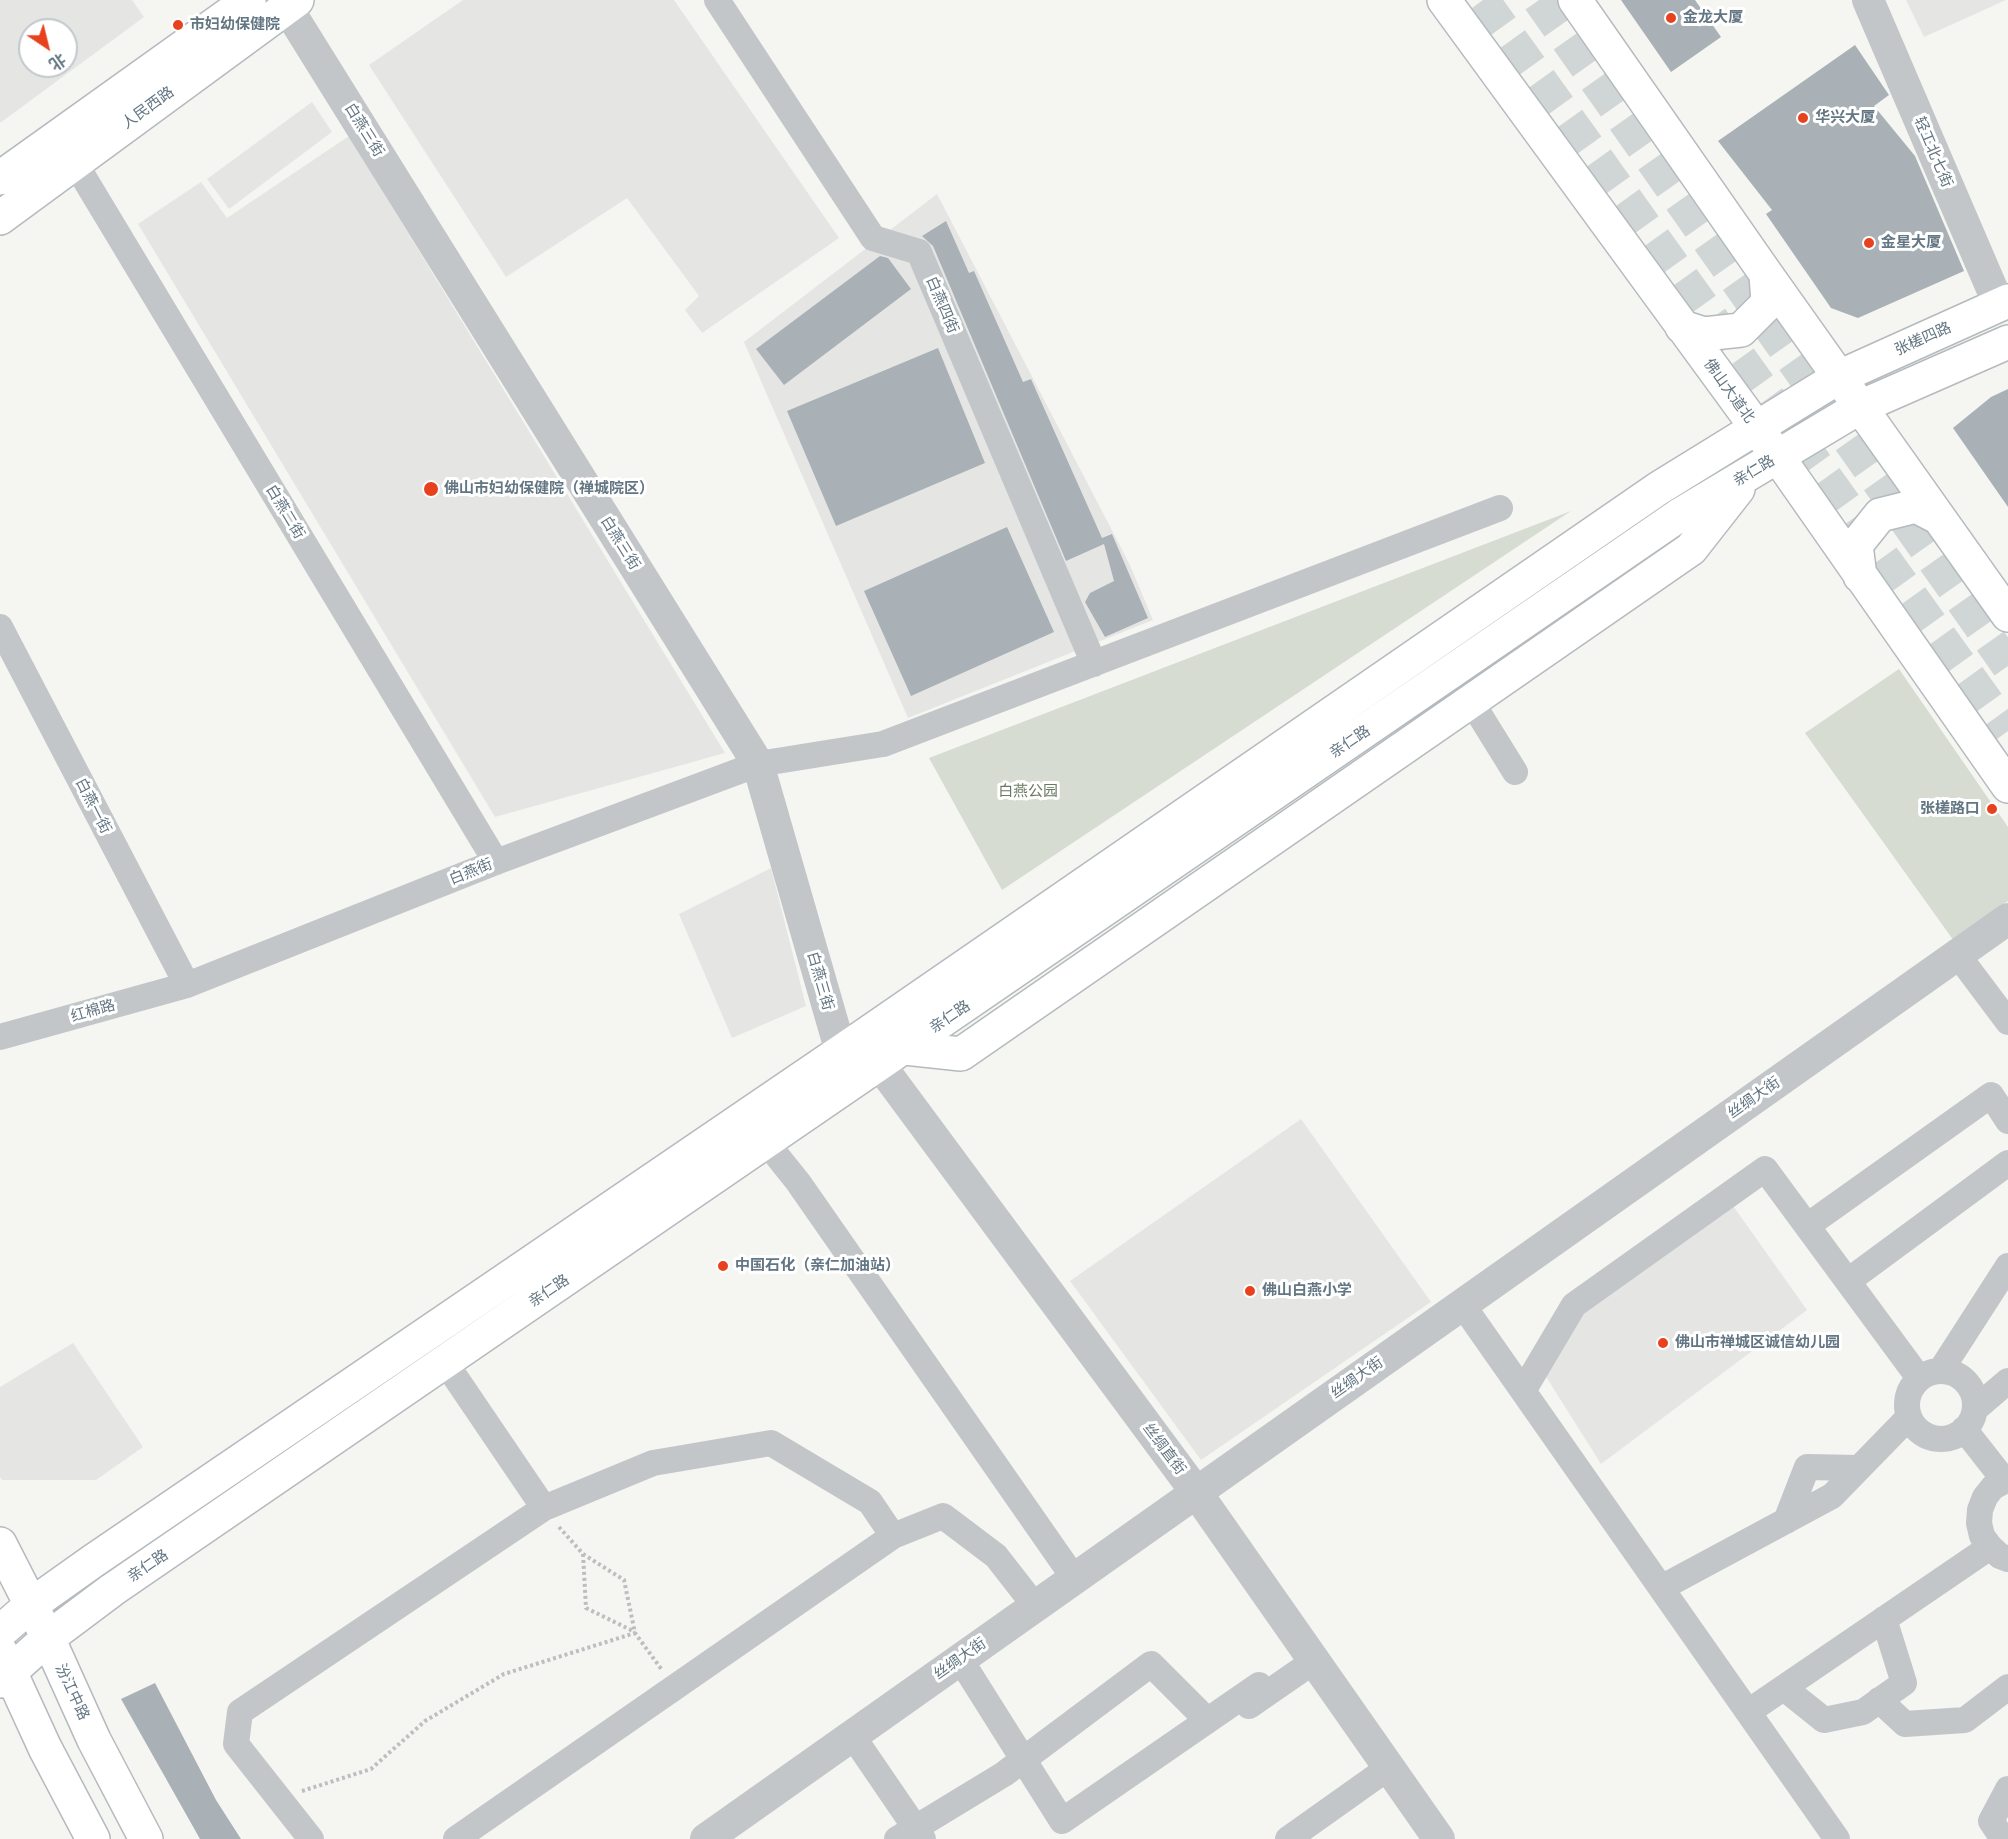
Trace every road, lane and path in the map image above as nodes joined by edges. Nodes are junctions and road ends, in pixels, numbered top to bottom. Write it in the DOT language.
graph roads {
  1 [pos="249,0"];
  2 [pos="717,0"];
  3 [pos="1444,0"];
  4 [pos="1575,0"];
  5 [pos="1868,0"];
  6 [pos="292,3"];
  7 [pos="75,163"];
  8 [pos="0,178"];
  9 [pos="0,218"];
  10 [pos="1766,274"];
  11 [pos="2003,303"];
  12 [pos="1682,327"];
  13 [pos="2008,342"];
  14 [pos="1839,377"];
  15 [pos="1860,407"];
  16 [pos="1756,429"];
  17 [pos="1778,457"];
  18 [pos="1750,474"];
  19 [pos="1500,508"];
  20 [pos="1938,517"];
  21 [pos="1860,576"];
  22 [pos="2008,615"];
  23 [pos="0,627"];
  24 [pos="1094,663"];
  25 [pos="1471,701"];
  26 [pos="758,764"];
  27 [pos="1515,772"];
  28 [pos="2008,786"];
  29 [pos="496,862"];
  30 [pos="2008,919"];
  31 [pos="1957,954"];
  32 [pos="187,985"];
  33 [pos="2008,1022"];
  34 [pos="0,1037"];
  35 [pos="841,1052"];
  36 [pos="892,1056"];
  37 [pos="2008,1121"];
  38 [pos="766,1143"];
  39 [pos="2008,1163"];
  40 [pos="1807,1226"];
  41 [pos="2008,1266"];
  42 [pos="1848,1281"];
  43 [pos="1462,1304"];
  44 [pos="445,1362"];
  45 [pos="1930,1374"];
  46 [pos="2008,1382"];
  47 [pos="1523,1391"];
  48 [pos="1908,1418"];
  49 [pos="1970,1419"];
  50 [pos="1859,1468"];
  51 [pos="2006,1479"];
  52 [pos="1196,1492"];
  53 [pos="544,1508"];
  54 [pos="1786,1521"];
  55 [pos="893,1536"];
  56 [pos="0,1544"];
  57 [pos="1999,1553"];
  58 [pos="583,1554"];
  59 [pos="1074,1578"];
  60 [pos="1661,1588"];
  61 [pos="31,1605"];
  62 [pos="1035,1606"];
  63 [pos="1884,1619"];
  64 [pos="0,1632"];
  65 [pos="635,1633"];
  66 [pos="48,1638"];
  67 [pos="960,1659"];
  68 [pos="1314,1661"];
  69 [pos="3,1667"];
  70 [pos="1259,1685"];
  71 [pos="2008,1687"];
  72 [pos="674,1688"];
  73 [pos="1784,1688"];
  74 [pos="1880,1700"];
  75 [pos="1748,1712"];
  76 [pos="1207,1720"];
  77 [pos="852,1735"];
  78 [pos="1022,1760"];
  79 [pos="1388,1767"];
  80 [pos="2008,1789"];
  81 [pos="279,1798"];
  82 [pos="912,1835"];
  83 [pos="93,1839"];
  84 [pos="146,1839"];
  85 [pos="311,1839"];
  86 [pos="456,1839"];
  87 [pos="706,1839"];
  88 [pos="1059,1839"];
  89 [pos="1288,1839"];
  90 [pos="1439,1839"];
  91 [pos="1837,1839"];
  92 [pos="2003,1839"];
  1 -- 8 [label="main road, 人民西路"];
  2 -- 24 [label="street, 白燕四街"];
  3 -- 12 [label="main road, 佛山大道北"];
  4 -- 10 [label="main road"];
  5 -- 11 [label="street, 轻工北七街"];
  6 -- 7 [label="main road, 人民西路"];
  6 -- 26 [label="street, 白燕三街"];
  7 -- 9 [label="main road, 人民西路"];
  7 -- 29 [label="street, 白燕二街"];
  10 -- 12 [label="main road"];
  10 -- 14 [label="main road"];
  11 -- 14 [label="main road, 张槎四路"];
  12 -- 16 [label="main road, 佛山大道北"];
  13 -- 15 [label="main road"];
  14 -- 15 [label="main road"];
  14 -- 16 [label="main road"];
  15 -- 17 [label="main road, 亲仁路"];
  15 -- 20 [label="main road"];
  16 -- 17 [label="main road, 佛山大道北"];
  16 -- 35 [label="main road"];
  17 -- 18 [label="main road, 亲仁路"];
  17 -- 21 [label="main road, 佛山大道北"];
  18 -- 25 [label="main road"];
  18 -- 36 [label="main road, 亲仁路"];
  19 -- 24 [label="street, 白燕街"];
  20 -- 21 [label="main road"];
  20 -- 22 [label="main road"];
  21 -- 28 [label="main road, 佛山大道北"];
  23 -- 32 [label="street, 白燕一街"];
  24 -- 26 [label="street, 白燕街"];
  25 -- 27 [label="street"];
  25 -- 36 [label="main road"];
  26 -- 29 [label="street, 白燕街"];
  26 -- 35 [label="street, 白燕三街"];
  29 -- 32 [label="street, 白燕街"];
  30 -- 31 [label="street, 丝绸大街"];
  31 -- 33 [label="street"];
  31 -- 43 [label="street, 丝绸大街"];
  32 -- 34 [label="street, 红棉路"];
  35 -- 61 [label="main road"];
  36 -- 38 [label="main road, 亲仁路"];
  36 -- 52 [label="street, 丝绸直街"];
  37 -- 40 [label="street"];
  38 -- 44 [label="main road, 亲仁路"];
  38 -- 59 [label="street"];
  39 -- 42 [label="street"];
  40 -- 42 [label="street"];
  40 -- 47 [label="street"];
  41 -- 45 [label="street"];
  42 -- 45 [label="street"];
  43 -- 47 [label="street"];
  43 -- 52 [label="street, 丝绸大街"];
  44 -- 53 [label="street"];
  44 -- 66 [label="main road, 亲仁路"];
  45 -- 48 [label="street"];
  45 -- 49 [label="street"];
  46 -- 49 [label="street"];
  47 -- 60 [label="street"];
  48 -- 49 [label="street"];
  48 -- 50 [label="street"];
  49 -- 51 [label="street"];
  50 -- 54 [label="street"];
  50 -- 54 [label="street"];
  51 -- 57 [label="street"];
  52 -- 59 [label="street, 丝绸大街"];
  52 -- 68 [label="street, 丝绸直街"];
  53 -- 55 [label="street"];
  53 -- 58 [label="path"];
  53 -- 81 [label="street"];
  54 -- 60 [label="street"];
  55 -- 62 [label="street"];
  55 -- 72 [label="street"];
  56 -- 61 [label="main road, 汾江中路"];
  57 -- 63 [label="street"];
  58 -- 65 [label="path"];
  58 -- 65 [label="path"];
  59 -- 62 [label="street, 丝绸大街"];
  60 -- 75 [label="street"];
  61 -- 64 [label="main road"];
  61 -- 66 [label="main road, 汾江中路"];
  62 -- 67 [label="street, 丝绸大街"];
  63 -- 73 [label="street"];
  63 -- 74 [label="street"];
  65 -- 72 [label="path"];
  65 -- 81 [label="path"];
  66 -- 69 [label="main road, 亲仁路"];
  66 -- 84 [label="main road, 汾江中路"];
  67 -- 77 [label="street, 丝绸大街"];
  67 -- 78 [label="street"];
  68 -- 79 [label="street, 丝绸直街"];
  68 -- 88 [label="street"];
  69 -- 83 [label="main road"];
  70 -- 76 [label="street"];
  71 -- 74 [label="street"];
  72 -- 86 [label="street"];
  73 -- 74 [label="street"];
  73 -- 75 [label="street"];
  75 -- 91 [label="street"];
  76 -- 78 [label="street"];
  76 -- 78 [label="street"];
  77 -- 82 [label="street"];
  77 -- 87 [label="street, 丝绸大街"];
  78 -- 82 [label="street"];
  79 -- 89 [label="street"];
  79 -- 90 [label="street, 丝绸直街"];
  80 -- 92 [label="street"];
  81 -- 85 [label="street"];
}
